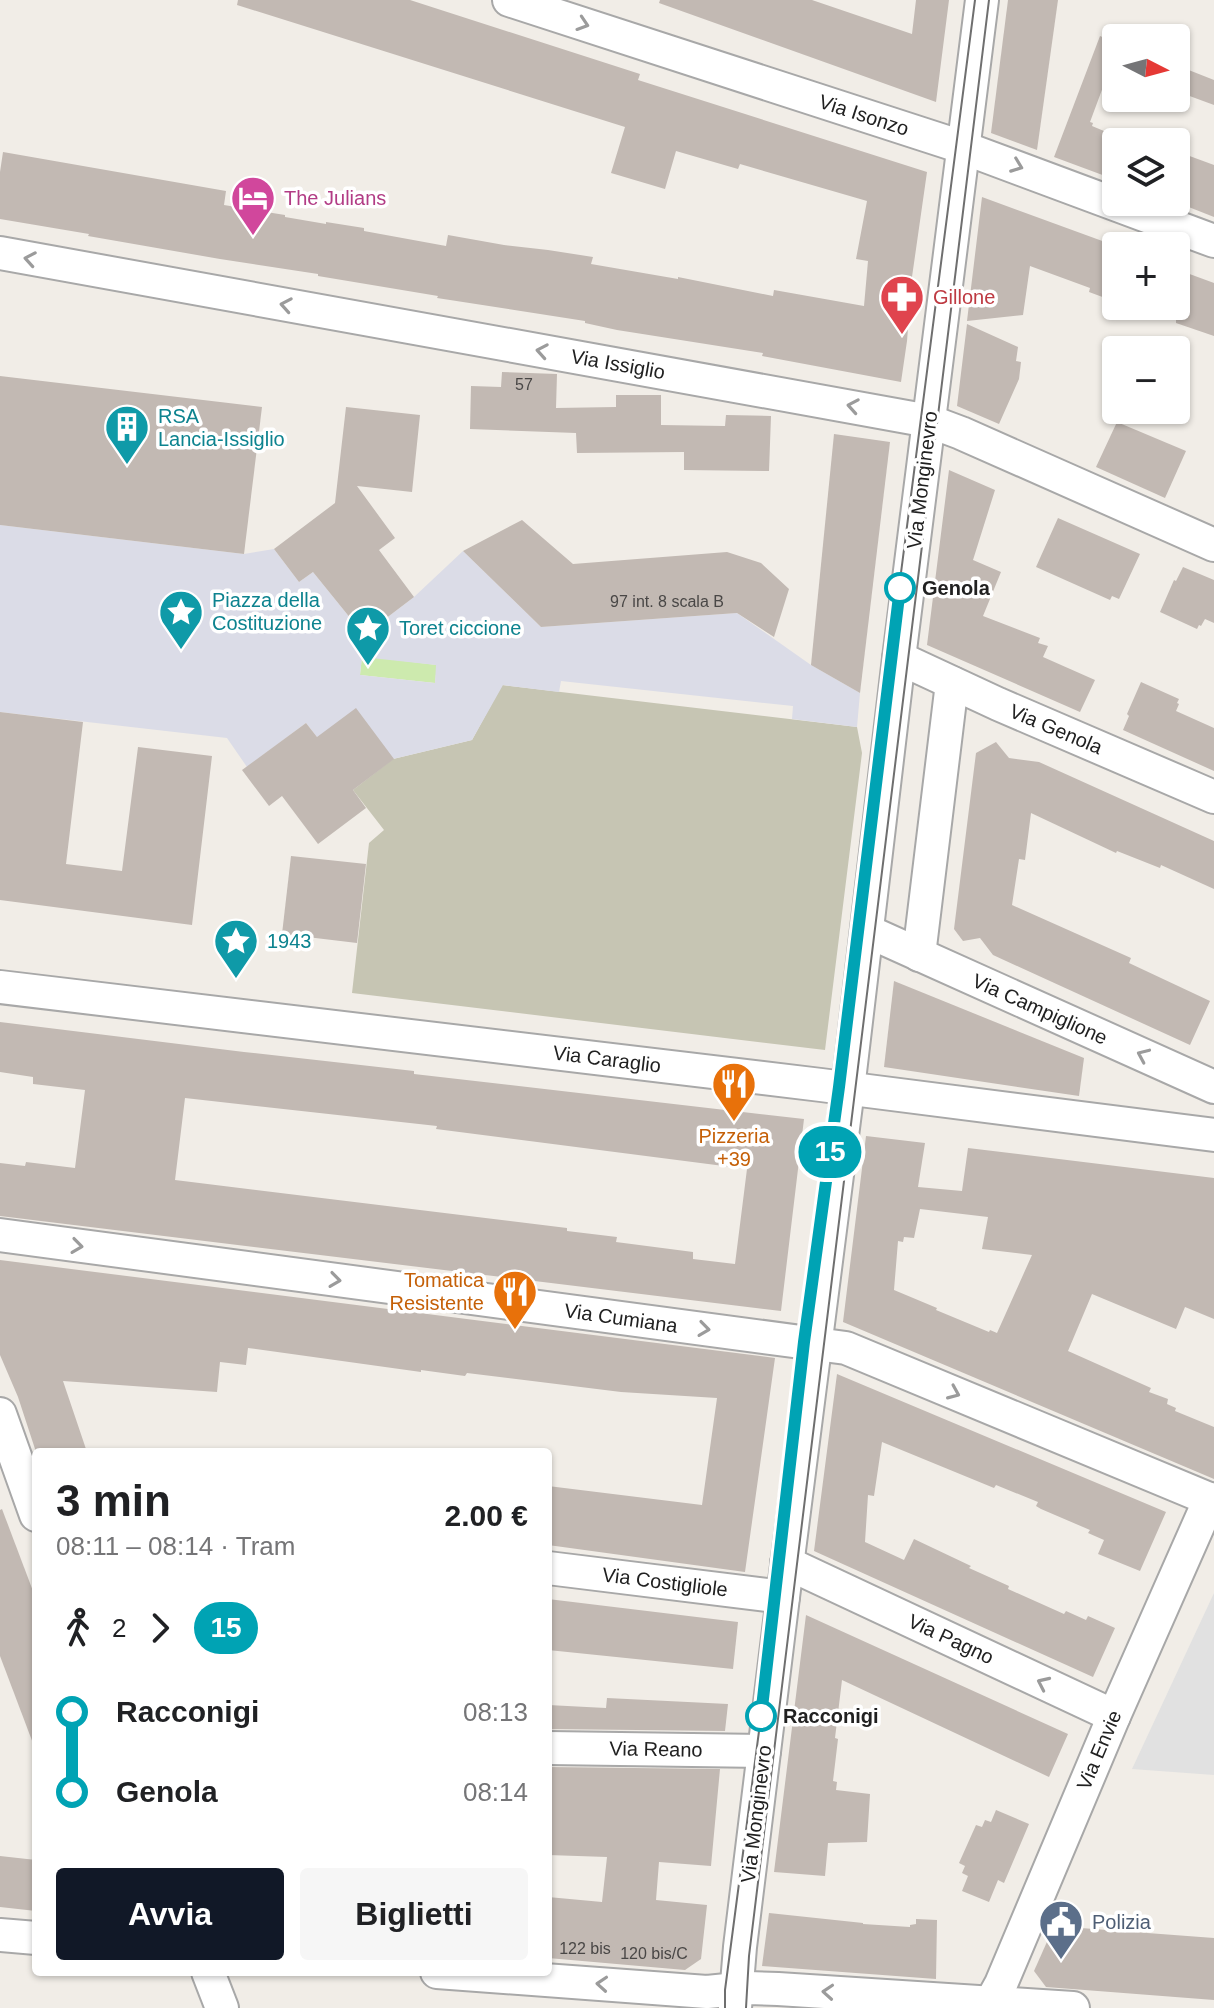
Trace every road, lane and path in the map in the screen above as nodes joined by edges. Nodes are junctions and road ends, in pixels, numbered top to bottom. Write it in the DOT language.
graph roads {
  1 [pos="509,0"];
  2 [pos="982,0"];
  3 [pos="963,147"];
  4 [pos="1214,241"];
  5 [pos="0,253"];
  6 [pos="929,421"];
  7 [pos="1214,545"];
  8 [pos="899,658"];
  9 [pos="952,683"];
  10 [pos="1214,797"];
  11 [pos="867,931"];
  12 [pos="919,955"];
  13 [pos="0,987"];
  14 [pos="1214,1087"];
  15 [pos="848,1089"];
  16 [pos="1214,1135"];
  17 [pos="0,1235"];
  18 [pos="814,1344"];
  19 [pos="0,1414"];
  20 [pos="32,1499"];
  21 [pos="1212,1500"];
  22 [pos="787,1563"];
  23 [pos="552,1568"];
  24 [pos="783,1597"];
  25 [pos="1114,1716"];
  26 [pos="552,1748"];
  27 [pos="764,1751"];
  28 [pos="0,1935"];
  29 [pos="32,1938"];
  30 [pos="210,1976"];
  31 [pos="491,1976"];
  32 [pos="736,1999"];
  33 [pos="991,2002"];
  34 [pos="222,2008"];
  35 [pos="1073,2008"];
  1 -- 3 [label="street, Via Isonzo, one-way"];
  2 -- 3 [label="street, Via Monginevro"];
  3 -- 4 [label="street, Via Isonzo, one-way"];
  3 -- 6 [label="street, Via Monginevro"];
  6 -- 5 [label="street, Via Issiglio, one-way"];
  6 -- 7 [label="street, Via Issiglio"];
  6 -- 8 [label="street, Via Monginevro"];
  8 -- 9 [label="street, Via Genola"];
  8 -- 11 [label="street, Via Monginevro"];
  9 -- 10 [label="street, Via Genola"];
  9 -- 12 [label="street"];
  11 -- 12 [label="street, Via Campiglione"];
  11 -- 15 [label="street, Via Monginevro"];
  14 -- 12 [label="street, Via Campiglione, one-way"];
  13 -- 15 [label="street, Via Caraglio"];
  15 -- 16 [label="street, Via Caraglio"];
  15 -- 18 [label="street, Via Monginevro"];
  17 -- 18 [label="street, Via Cumiana, one-way"];
  18 -- 21 [label="street, Via Cumiana, one-way"];
  18 -- 22 [label="street, Via Monginevro"];
  19 -- 20 [label="street"];
  21 -- 25 [label="street, Via Envie"];
  22 -- 24 [label="street, Via Monginevro"];
  25 -- 22 [label="street, Via Pagno, one-way"];
  23 -- 24 [label="street, Via Costigliole"];
  24 -- 27 [label="street, Via Monginevro"];
  25 -- 33 [label="street, Via Envie"];
  26 -- 27 [label="street, Via Reano"];
  27 -- 32 [label="street, Via Monginevro"];
  28 -- 29 [label="street"];
  30 -- 34 [label="street"];
  32 -- 31 [label="street, one-way"];
  33 -- 32 [label="street, one-way"];
  33 -- 35 [label="street"];
}
